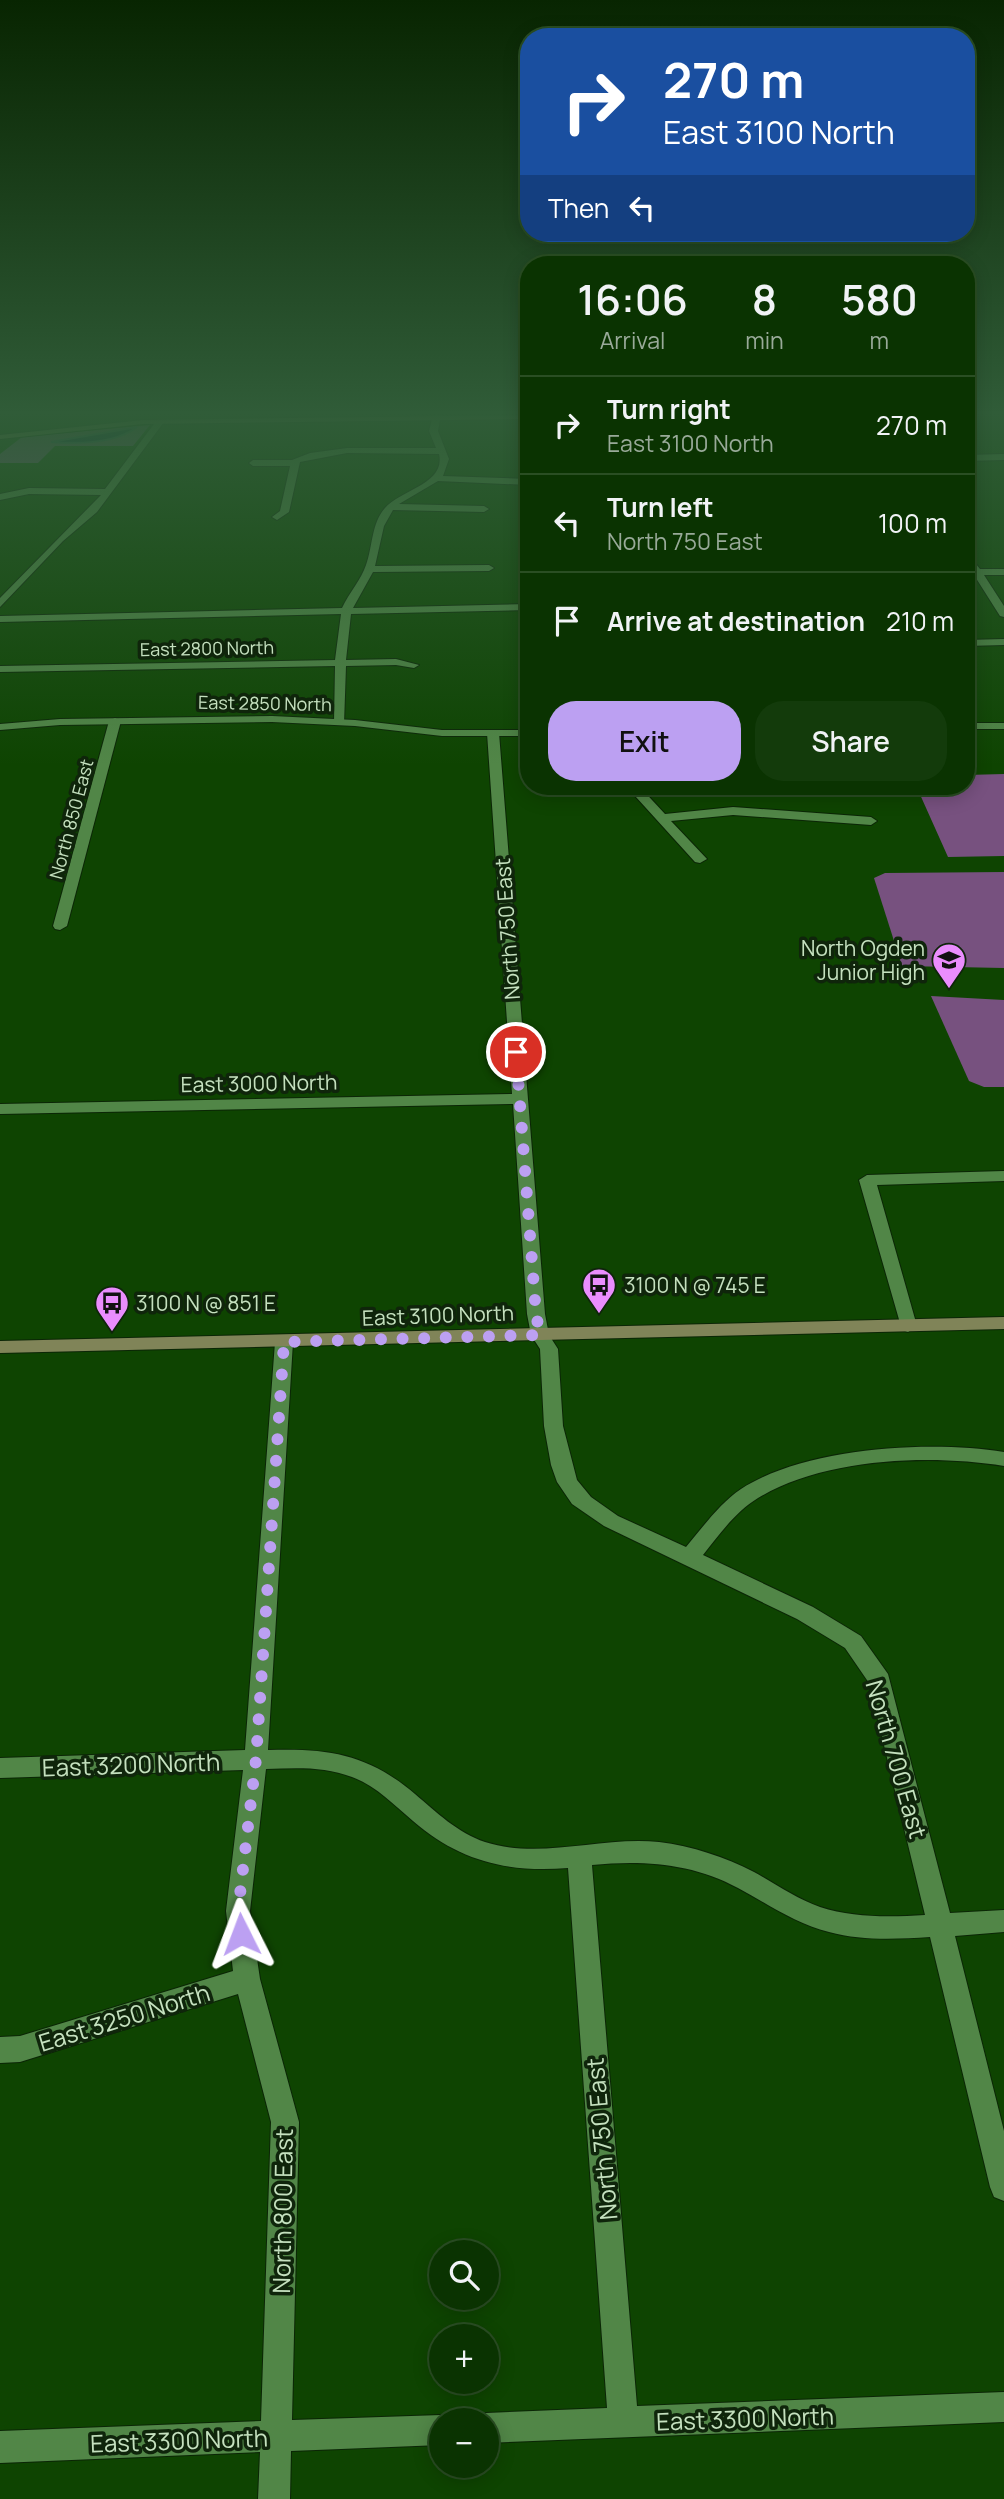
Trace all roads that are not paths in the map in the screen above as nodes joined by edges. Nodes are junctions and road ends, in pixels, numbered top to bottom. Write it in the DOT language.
graph roads {
  1 [pos="70,532"];
  2 [pos="378,532"];
  3 [pos="489,568"];
  4 [pos="369,569"];
  5 [pos="975,572"];
  6 [pos="1004,572"];
  7 [pos="975,577"];
  8 [pos="0,604"];
  9 [pos="520,607"];
  10 [pos="346,612"];
  11 [pos="1004,614"];
  12 [pos="0,619"];
  13 [pos="1004,642"];
  14 [pos="975,643"];
  15 [pos="342,663"];
  16 [pos="414,665"];
  17 [pos="0,669"];
  18 [pos="115,721"];
  19 [pos="340,722"];
  20 [pos="975,726"];
  21 [pos="1004,726"];
  22 [pos="0,727"];
  23 [pos="493,733"];
  24 [pos="520,733"];
  25 [pos="640,795"];
  26 [pos="660,818"];
  27 [pos="871,821"];
  28 [pos="700,859"];
  29 [pos="60,926"];
  30 [pos="519,1099"];
  31 [pos="0,1109"];
  32 [pos="1004,1176"];
  33 [pos="1004,1323"];
  34 [pos="908,1326"];
  35 [pos="540,1335"];
  36 [pos="284,1342"];
  37 [pos="0,1347"];
  38 [pos="559,1457"];
  39 [pos="1004,1458"];
  40 [pos="689,1558"];
  41 [pos="256,1759"];
  42 [pos="0,1768"];
  43 [pos="579,1856"];
  44 [pos="1004,1921"];
  45 [pos="941,1923"];
  46 [pos="247,1979"];
  47 [pos="0,2050"];
  48 [pos="1004,2187"];
  49 [pos="1004,2407"];
  50 [pos="623,2422"];
  51 [pos="499,2427"];
  52 [pos="429,2430"];
  53 [pos="277,2436"];
  54 [pos="0,2447"];
  55 [pos="274,2499"];
  1 -- 8 [label="street"];
  2 -- 4 [label="street"];
  3 -- 4 [label="street"];
  4 -- 10 [label="street"];
  5 -- 6 [label="street"];
  7 -- 11 [label="street"];
  9 -- 10 [label="street"];
  10 -- 12 [label="street"];
  10 -- 15 [label="street"];
  13 -- 14 [label="street"];
  15 -- 16 [label="street, East 2800 North"];
  15 -- 17 [label="street, East 2800 North"];
  15 -- 19 [label="street"];
  18 -- 19 [label="street, East 2850 North"];
  18 -- 22 [label="street, East 2850 North"];
  18 -- 29 [label="street, North 850 East"];
  19 -- 23 [label="street, East 2850 North"];
  20 -- 21 [label="street"];
  23 -- 24 [label="street, East 2850 North"];
  23 -- 30 [label="street, North 750 East"];
  25 -- 26 [label="street"];
  26 -- 27 [label="street"];
  26 -- 28 [label="street"];
  30 -- 31 [label="street, East 3000 North"];
  30 -- 35 [label="street, North 750 East"];
  32 -- 34 [label="street"];
  33 -- 34 [label="main road, East 3100 North"];
  34 -- 35 [label="main road, East 3100 North"];
  35 -- 36 [label="main road, East 3100 North"];
  35 -- 38 [label="street, North 750 East"];
  36 -- 37 [label="main road, East 3100 North"];
  36 -- 41 [label="street, North 800 East"];
  38 -- 40 [label="street, North 700 East"];
  39 -- 40 [label="street"];
  40 -- 45 [label="street, North 700 East"];
  41 -- 42 [label="street, East 3200 North"];
  41 -- 43 [label="street, East 3200 North"];
  41 -- 46 [label="street, North 800 East"];
  43 -- 45 [label="street, East 3200 North"];
  43 -- 50 [label="street, North 750 East"];
  44 -- 45 [label="street, East 3200 North"];
  45 -- 48 [label="street, North 700 East"];
  46 -- 47 [label="street, East 3250 North"];
  46 -- 53 [label="street, North 800 East"];
  49 -- 50 [label="street, East 3300 North"];
  50 -- 51 [label="street, East 3300 North"];
  52 -- 53 [label="street, East 3300 North"];
  53 -- 54 [label="street, East 3300 North"];
  53 -- 55 [label="street, North 800 East"];
}
